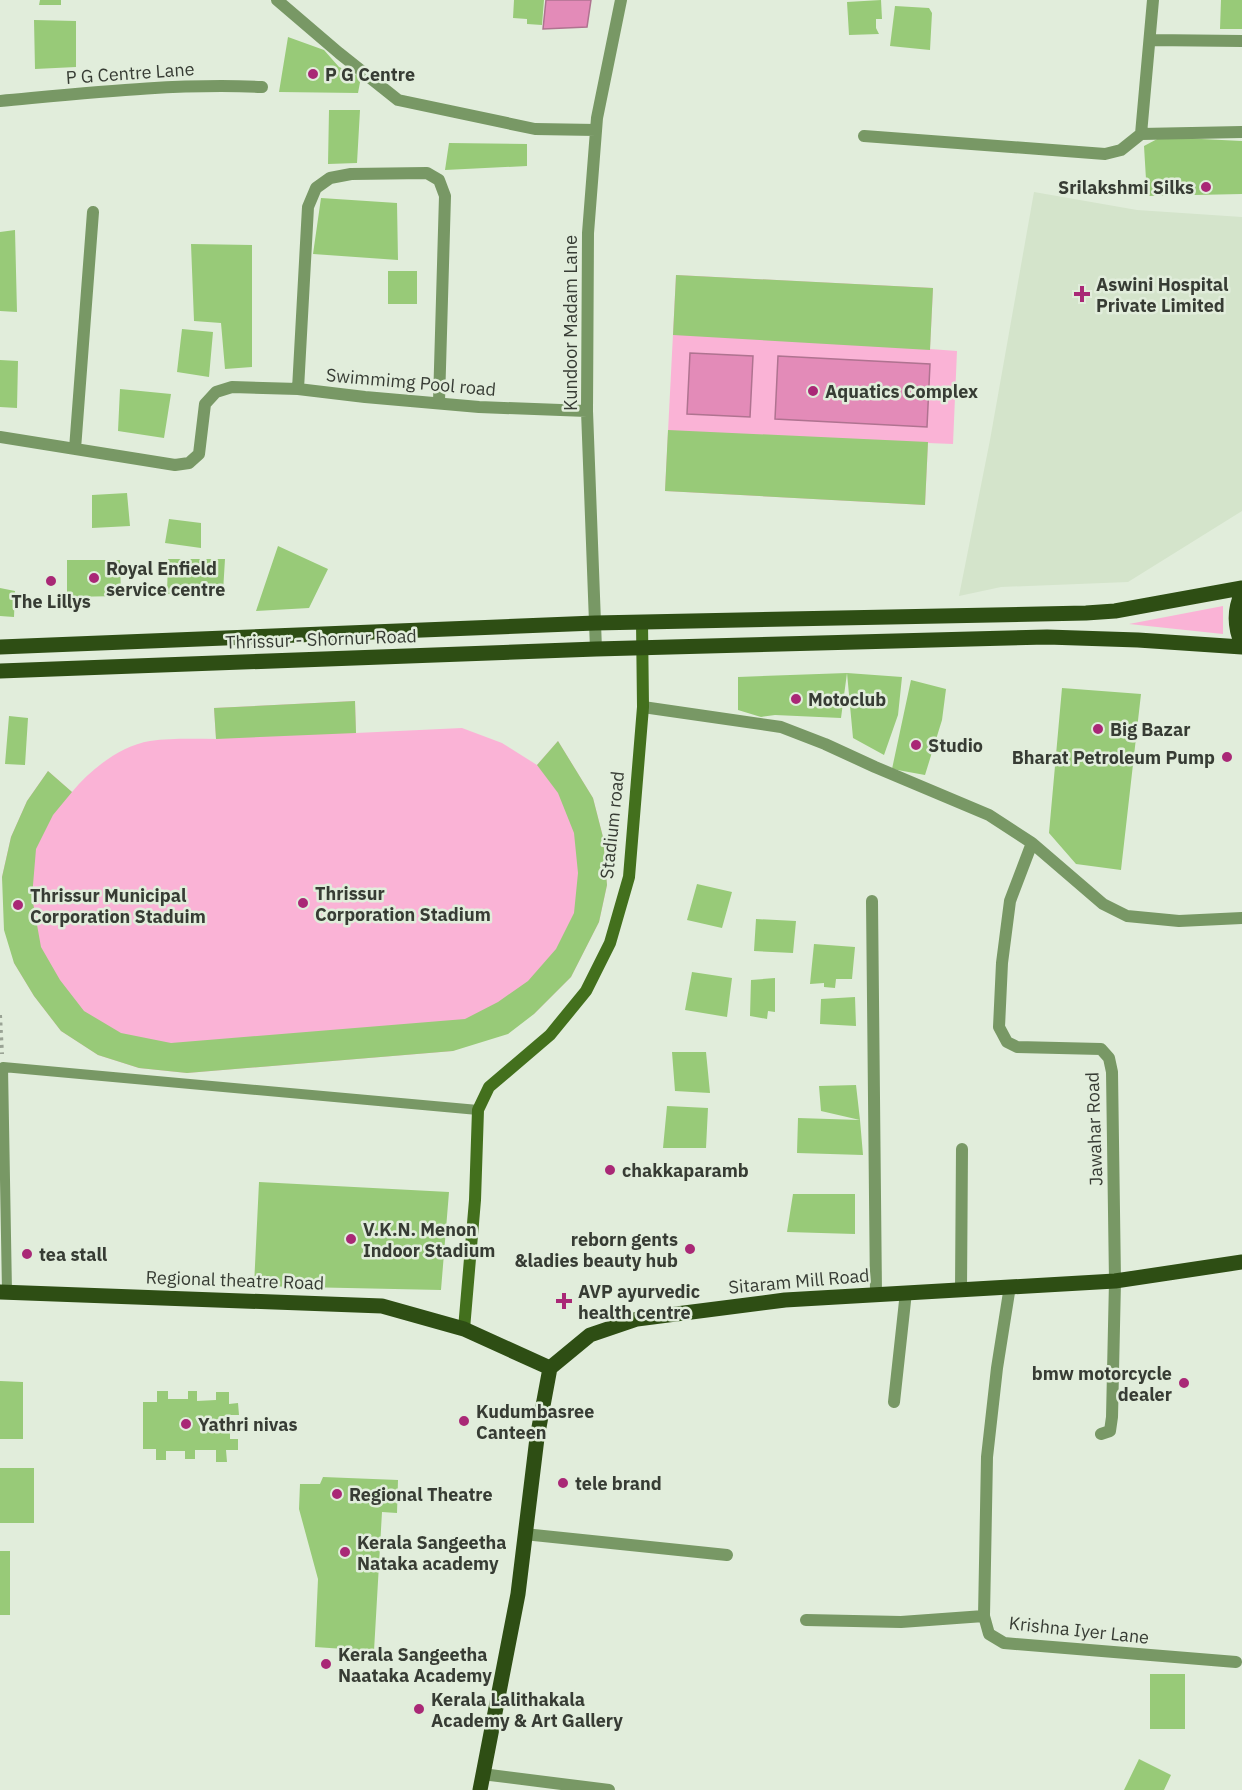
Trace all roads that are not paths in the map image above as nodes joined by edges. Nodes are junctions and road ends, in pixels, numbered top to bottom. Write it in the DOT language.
graph roads {
  1 [pos="277,0"];
  2 [pos="621,0"];
  3 [pos="1153,0"];
  4 [pos="1149,40"];
  5 [pos="1242,41"];
  6 [pos="262,87"];
  7 [pos="0,102"];
  8 [pos="596,130"];
  9 [pos="1242,132"];
  10 [pos="1141,134"];
  11 [pos="864,136"];
  12 [pos="93,212"];
  13 [pos="298,389"];
  14 [pos="439,402"];
  15 [pos="586,411"];
  16 [pos="0,437"];
  17 [pos="75,449"];
  18 [pos="1242,590"];
  19 [pos="1024,614"];
  20 [pos="803,619"];
  21 [pos="642,622"];
  22 [pos="595,623"];
  23 [pos="1025,638"];
  24 [pos="803,643"];
  25 [pos="1242,645"];
  26 [pos="0,647"];
  27 [pos="643,648"];
  28 [pos="596,649"];
  29 [pos="0,670"];
  30 [pos="643,706"];
  31 [pos="1032,843"];
  32 [pos="872,902"];
  33 [pos="1242,918"];
  34 [pos="478,1110"];
  35 [pos="962,1149"];
  36 [pos="1242,1263"];
  37 [pos="1115,1281"];
  38 [pos="1010,1286"];
  39 [pos="961,1289"];
  40 [pos="4,1292"];
  41 [pos="906,1292"];
  42 [pos="876,1294"];
  43 [pos="464,1329"];
  44 [pos="550,1368"];
  45 [pos="894,1402"];
  46 [pos="1101,1434"];
  47 [pos="524,1534"];
  48 [pos="727,1555"];
  49 [pos="984,1616"];
  50 [pos="806,1620"];
  51 [pos="1236,1662"];
  52 [pos="482,1774"];
  53 [pos="480,1790"];
  54 [pos="609,1790"];
  1 -- 8 [label="street"];
  2 -- 8 [label="street, Kundoor Madam Lane"];
  3 -- 4 [label="street"];
  4 -- 5 [label="street"];
  4 -- 10 [label="street"];
  6 -- 7 [label="street, P G Centre Lane"];
  8 -- 15 [label="street, Kundoor Madam Lane"];
  9 -- 10 [label="street"];
  10 -- 11 [label="street"];
  12 -- 17 [label="street"];
  13 -- 14 [label="street, Swimmimg Pool road"];
  13 -- 14 [label="street"];
  13 -- 17 [label="street, Swimmimg Pool road"];
  14 -- 15 [label="street, Swimmimg Pool road"];
  15 -- 22 [label="street, Kundoor Madam Lane"];
  16 -- 17 [label="street"];
  18 -- 19 [label="main road"];
  18 -- 25 [label="main road"];
  19 -- 20 [label="main road"];
  19 -- 23 [label="main road"];
  20 -- 21 [label="main road"];
  20 -- 24 [label="main road"];
  21 -- 22 [label="main road"];
  21 -- 27 [label="main road, Stadium road"];
  22 -- 26 [label="main road"];
  22 -- 28 [label="street, Kundoor Madam Lane"];
  23 -- 24 [label="main road, Thrissur - Shornur Road"];
  23 -- 25 [label="main road, Thrissur - Shornur Road"];
  24 -- 27 [label="main road, Thrissur - Shornur Road"];
  27 -- 28 [label="main road, Thrissur - Shornur Road"];
  27 -- 30 [label="main road, Stadium road"];
  28 -- 29 [label="main road, Thrissur - Shornur Road"];
  30 -- 31 [label="street"];
  30 -- 34 [label="main road, Stadium road"];
  31 -- 33 [label="street"];
  31 -- 37 [label="street, Jawahar Road"];
  32 -- 42 [label="street"];
  34 -- 40 [label="lane"];
  34 -- 43 [label="main road, Stadium road"];
  35 -- 39 [label="street"];
  36 -- 37 [label="main road, Sitaram Mill Road"];
  37 -- 38 [label="main road, Sitaram Mill Road"];
  37 -- 46 [label="street, Jawahar Road"];
  38 -- 39 [label="main road, Sitaram Mill Road"];
  38 -- 49 [label="street, Krishna Iyer Lane"];
  39 -- 41 [label="main road, Sitaram Mill Road"];
  40 -- 43 [label="main road, Regional theatre Road"];
  41 -- 42 [label="main road, Sitaram Mill Road"];
  41 -- 45 [label="street"];
  42 -- 44 [label="main road, Sitaram Mill Road"];
  43 -- 44 [label="main road"];
  44 -- 47 [label="main road"];
  47 -- 48 [label="street"];
  47 -- 52 [label="main road"];
  49 -- 50 [label="street"];
  49 -- 51 [label="street, Krishna Iyer Lane"];
  52 -- 53 [label="main road"];
  52 -- 54 [label="street"];
}
